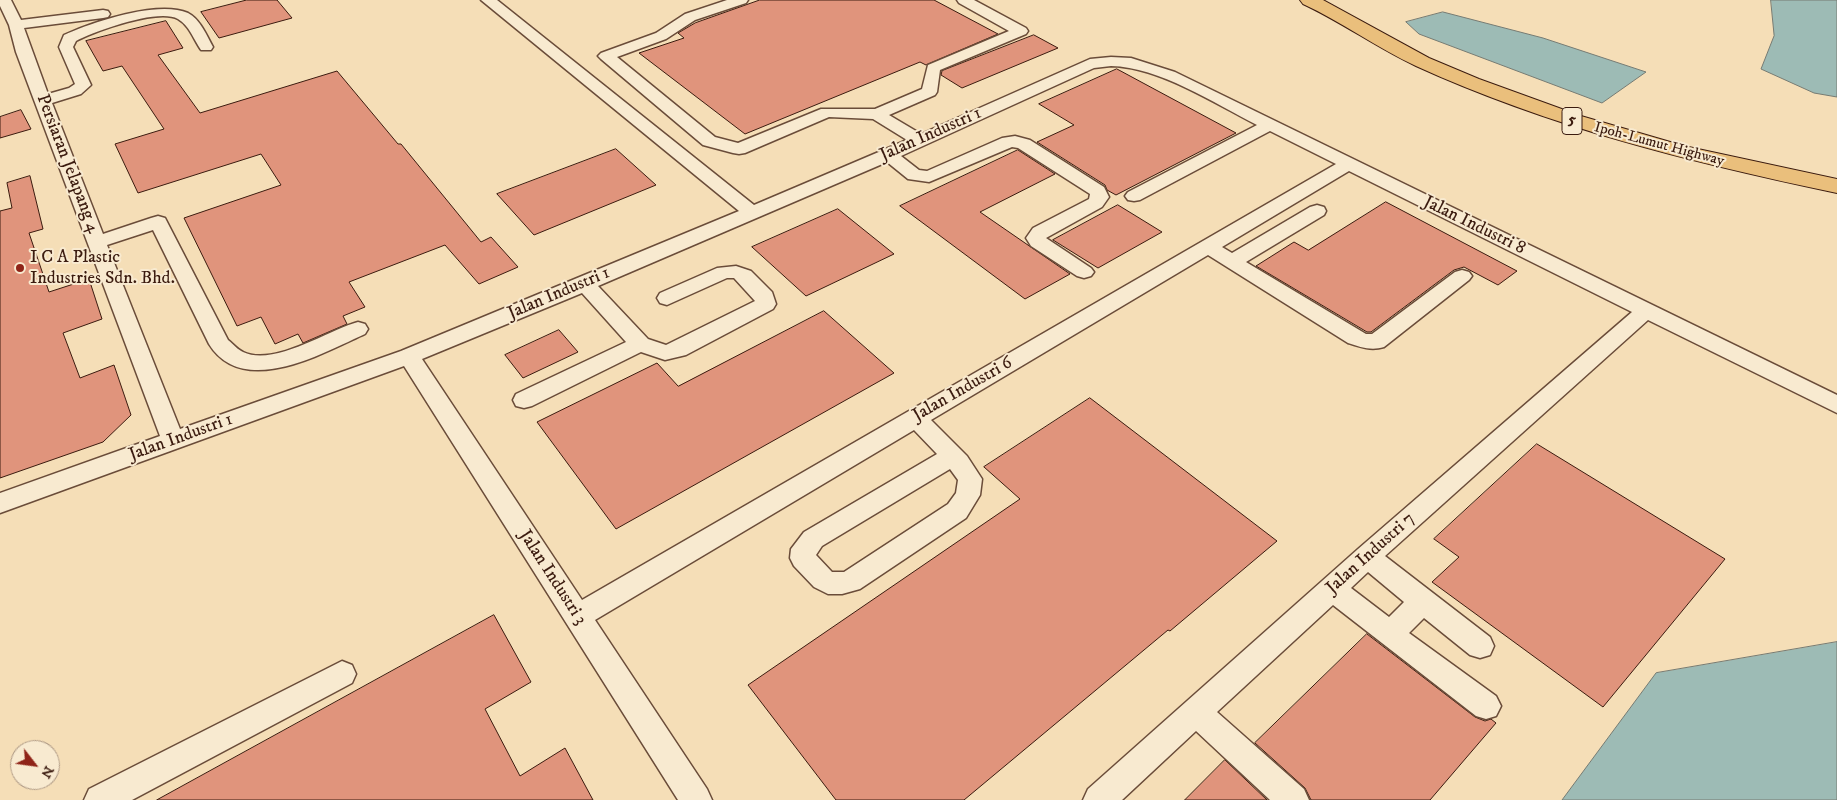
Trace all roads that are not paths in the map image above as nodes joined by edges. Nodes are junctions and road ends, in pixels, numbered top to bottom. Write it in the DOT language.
graph roads {
  1 [pos="4,0"];
  2 [pos="488,0"];
  3 [pos="741,0"];
  4 [pos="964,0"];
  5 [pos="1317,2"];
  6 [pos="103,14"];
  7 [pos="16,25"];
  8 [pos="206,47"];
  9 [pos="1108,61"];
  10 [pos="43,101"];
  11 [pos="877,114"];
  12 [pos="1269,125"];
  13 [pos="920,141"];
  14 [pos="888,154"];
  15 [pos="1348,164"];
  16 [pos="1837,186"];
  17 [pos="1134,196"];
  18 [pos="1317,211"];
  19 [pos="751,212"];
  20 [pos="97,242"];
  21 [pos="1207,246"];
  22 [pos="1232,262"];
  23 [pos="1084,272"];
  24 [pos="1462,276"];
  25 [pos="585,284"];
  26 [pos="667,298"];
  27 [pos="1646,311"];
  28 [pos="358,328"];
  29 [pos="640,344"];
  30 [pos="409,356"];
  31 [pos="524,400"];
  32 [pos="1837,405"];
  33 [pos="915,418"];
  34 [pos="173,441"];
  35 [pos="952,456"];
  36 [pos="0,503"];
  37 [pos="1367,557"];
  38 [pos="1332,589"];
  39 [pos="1423,601"];
  40 [pos="577,617"];
  41 [pos="1390,634"];
  42 [pos="1480,646"];
  43 [pos="342,674"];
  44 [pos="1486,706"];
  45 [pos="1196,712"];
  46 [pos="100,800"];
  47 [pos="696,800"];
  48 [pos="1099,800"];
  49 [pos="1293,800"];
  1 -- 7 [label="street, Persiaran Jelapang 4"];
  2 -- 19 [label="street"];
  3 -- 11 [label="street"];
  4 -- 11 [label="street"];
  5 -- 16 [label="highway, Ipoh-Lumut Highway / 5"];
  6 -- 7 [label="street"];
  7 -- 10 [label="street, Persiaran Jelapang 4"];
  8 -- 10 [label="street"];
  9 -- 12 [label="street, Jalan Industri 8"];
  9 -- 13 [label="street, Jalan Industri 1"];
  10 -- 20 [label="street, Persiaran Jelapang 4"];
  11 -- 13 [label="street"];
  12 -- 15 [label="street, Jalan Industri 8"];
  12 -- 17 [label="street"];
  13 -- 14 [label="street, Jalan Industri 1"];
  14 -- 19 [label="street, Jalan Industri 1"];
  14 -- 23 [label="street"];
  15 -- 21 [label="street, Jalan Industri 6"];
  15 -- 27 [label="street, Jalan Industri 8"];
  18 -- 22 [label="street"];
  19 -- 25 [label="street, Jalan Industri 1"];
  20 -- 28 [label="street"];
  20 -- 34 [label="street, Persiaran Jelapang 4"];
  21 -- 22 [label="street"];
  21 -- 33 [label="street, Jalan Industri 6"];
  22 -- 24 [label="street"];
  25 -- 29 [label="street"];
  25 -- 30 [label="street, Jalan Industri 1"];
  26 -- 29 [label="street"];
  27 -- 32 [label="street, Jalan Industri 8"];
  27 -- 37 [label="street, Jalan Industri 7"];
  29 -- 31 [label="street"];
  30 -- 34 [label="street, Jalan Industri 1"];
  30 -- 40 [label="street, Jalan Industri 3"];
  33 -- 35 [label="street"];
  33 -- 40 [label="street, Jalan Industri 6"];
  34 -- 36 [label="street, Jalan Industri 1"];
  35 -- 35 [label="street"];
  37 -- 38 [label="street, Jalan Industri 7"];
  37 -- 39 [label="street"];
  38 -- 41 [label="street"];
  38 -- 45 [label="street, Jalan Industri 7"];
  39 -- 41 [label="street"];
  39 -- 42 [label="street"];
  40 -- 47 [label="street, Jalan Industri 3"];
  41 -- 44 [label="street"];
  43 -- 46 [label="street"];
  45 -- 48 [label="street, Jalan Industri 7"];
  45 -- 49 [label="street"];
}
